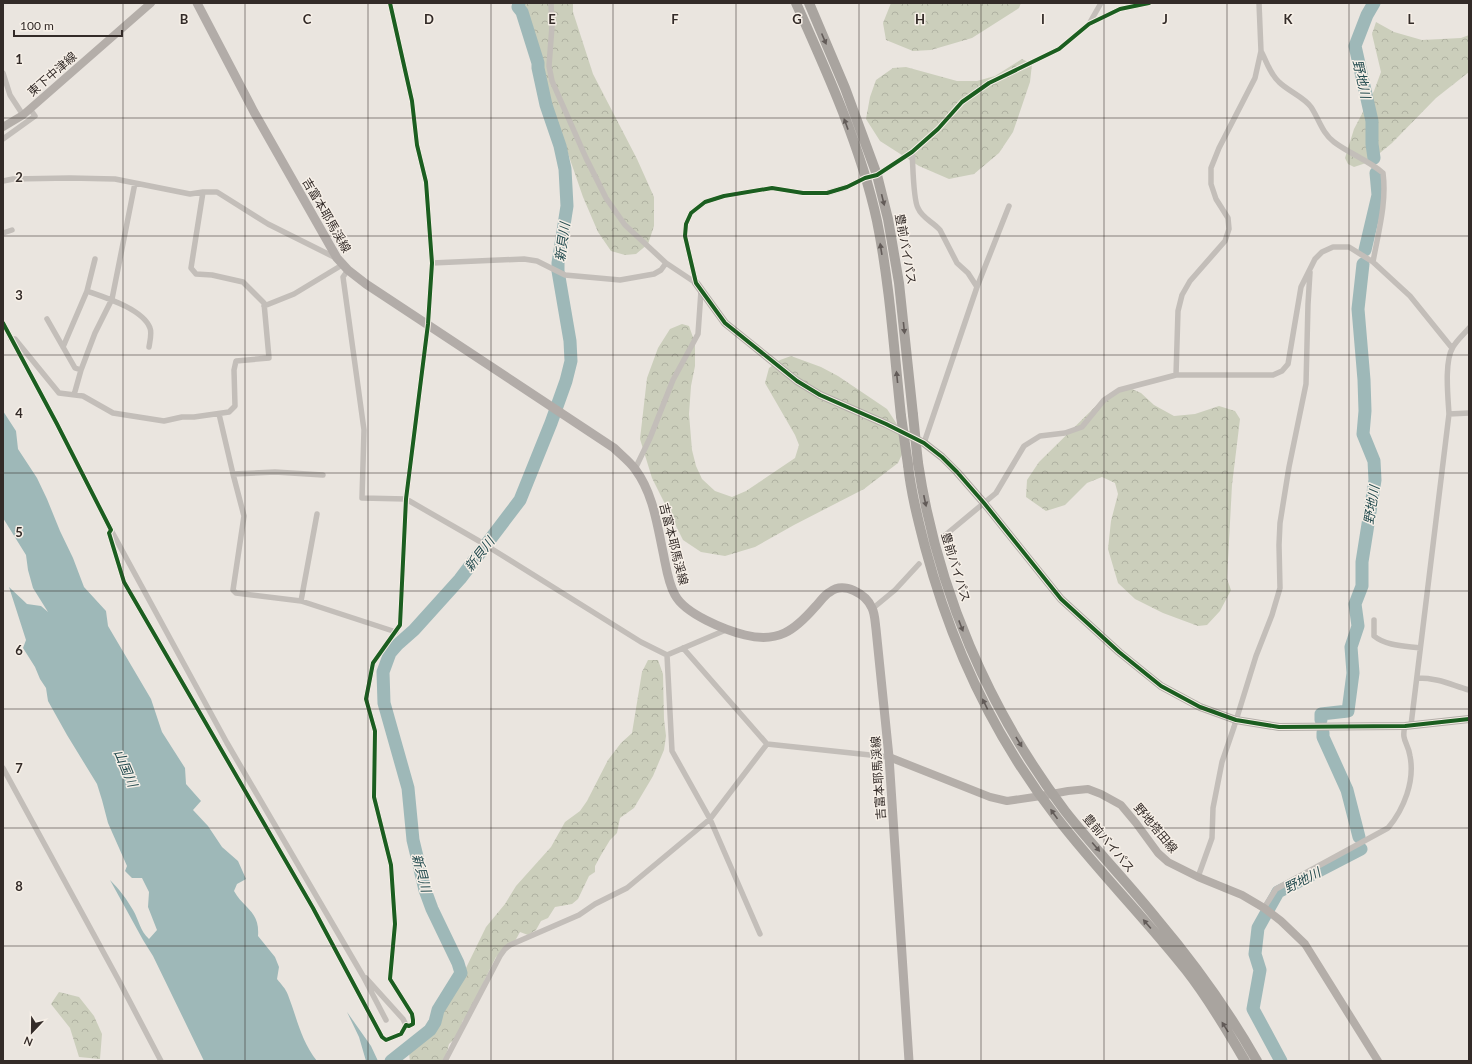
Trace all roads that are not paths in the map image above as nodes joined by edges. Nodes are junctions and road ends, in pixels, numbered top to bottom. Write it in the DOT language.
graph roads {
  1 [pos="151,3"];
  2 [pos="197,3"];
  3 [pos="390,3"];
  4 [pos="551,3"];
  5 [pos="796,3"];
  6 [pos="809,3"];
  7 [pos="1101,3"];
  8 [pos="1149,3"];
  9 [pos="1259,3"];
  10 [pos="1089,24"];
  11 [pos="1261,51"];
  12 [pos="3,73"];
  13 [pos="27,112"];
  14 [pos="3,127"];
  15 [pos="3,139"];
  16 [pos="912,152"];
  17 [pos="877,175"];
  18 [pos="865,178"];
  19 [pos="3,181"];
  20 [pos="135,183"];
  21 [pos="203,192"];
  22 [pos="1009,206"];
  23 [pos="12,230"];
  24 [pos="3,233"];
  25 [pos="94,259"];
  26 [pos="1372,262"];
  27 [pos="432,263"];
  28 [pos="666,263"];
  29 [pos="343,264"];
  30 [pos="1310,270"];
  31 [pos="696,283"];
  32 [pos="977,287"];
  33 [pos="701,291"];
  34 [pos="87,292"];
  35 [pos="112,299"];
  36 [pos="264,306"];
  37 [pos="47,319"];
  38 [pos="3,323"];
  39 [pos="428,324"];
  40 [pos="1469,328"];
  41 [pos="11,339"];
  42 [pos="149,346"];
  43 [pos="63,347"];
  44 [pos="1452,348"];
  45 [pos="81,370"];
  46 [pos="1176,375"];
  47 [pos="74,395"];
  48 [pos="1469,413"];
  49 [pos="219,414"];
  50 [pos="1449,414"];
  51 [pos="924,443"];
  52 [pos="913,464"];
  53 [pos="635,470"];
  54 [pos="233,474"];
  55 [pos="323,475"];
  56 [pos="406,499"];
  57 [pos="984,503"];
  58 [pos="316,514"];
  59 [pos="111,530"];
  60 [pos="943,537"];
  61 [pos="919,564"];
  62 [pos="301,600"];
  63 [pos="872,609"];
  64 [pos="1374,620"];
  65 [pos="728,629"];
  66 [pos="396,632"];
  67 [pos="683,648"];
  68 [pos="1420,648"];
  69 [pos="667,655"];
  70 [pos="1417,678"];
  71 [pos="1469,690"];
  72 [pos="1469,719"];
  73 [pos="1236,720"];
  74 [pos="1408,726"];
  75 [pos="767,744"];
  76 [pos="889,757"];
  77 [pos="3,768"];
  78 [pos="1053,794"];
  79 [pos="1041,796"];
  80 [pos="710,819"];
  81 [pos="1198,877"];
  82 [pos="1264,908"];
  83 [pos="760,934"];
  84 [pos="364,976"];
  85 [pos="386,1020"];
  86 [pos="406,1025"];
  87 [pos="160,1061"];
  88 [pos="445,1061"];
  89 [pos="909,1061"];
  90 [pos="1245,1061"];
  91 [pos="1257,1061"];
  92 [pos="1378,1061"];
  1 -- 13 [label="street, 東下中津線"];
  2 -- 29 [label="main road, 吉富本耶馬渓線"];
  3 -- 27 [label="street"];
  4 -- 28 [label="street"];
  18 -- 5 [label="highway, 豊前バイパス, one-way"];
  6 -- 17 [label="highway, 豊前バイパス, one-way"];
  7 -- 10 [label="street"];
  8 -- 10 [label="street"];
  9 -- 11 [label="street"];
  10 -- 16 [label="street"];
  11 -- 26 [label="street"];
  11 -- 46 [label="street"];
  12 -- 13 [label="street"];
  13 -- 14 [label="street, 東下中津線"];
  13 -- 15 [label="street"];
  16 -- 17 [label="street"];
  16 -- 32 [label="street"];
  17 -- 18 [label="street"];
  17 -- 52 [label="highway, 豊前バイパス, one-way, bridge"];
  18 -- 31 [label="street"];
  52 -- 18 [label="highway, 豊前バイパス, one-way, bridge"];
  19 -- 20 [label="street"];
  20 -- 21 [label="street"];
  20 -- 35 [label="street"];
  21 -- 29 [label="street"];
  21 -- 36 [label="street"];
  22 -- 32 [label="street"];
  23 -- 24 [label="street"];
  25 -- 34 [label="street"];
  26 -- 30 [label="street"];
  26 -- 44 [label="street"];
  27 -- 28 [label="street"];
  27 -- 39 [label="street"];
  28 -- 31 [label="street"];
  29 -- 36 [label="street"];
  29 -- 39 [label="main road, 吉富本耶馬渓線"];
  29 -- 56 [label="street"];
  30 -- 46 [label="street"];
  30 -- 73 [label="street"];
  31 -- 33 [label="street"];
  32 -- 51 [label="street"];
  33 -- 51 [label="street"];
  33 -- 53 [label="street"];
  34 -- 35 [label="street"];
  34 -- 43 [label="street"];
  35 -- 42 [label="street"];
  35 -- 45 [label="street"];
  36 -- 49 [label="street"];
  37 -- 43 [label="street"];
  38 -- 41 [label="street"];
  39 -- 53 [label="main road, 吉富本耶馬渓線"];
  39 -- 56 [label="street"];
  40 -- 44 [label="street"];
  41 -- 47 [label="street"];
  41 -- 59 [label="street"];
  43 -- 45 [label="street"];
  44 -- 50 [label="street"];
  45 -- 47 [label="street"];
  46 -- 57 [label="street"];
  47 -- 49 [label="street"];
  48 -- 50 [label="street"];
  49 -- 54 [label="street"];
  50 -- 68 [label="street"];
  51 -- 57 [label="street"];
  52 -- 78 [label="highway, 豊前バイパス, one-way"];
  79 -- 52 [label="highway, 豊前バイパス, one-way"];
  53 -- 65 [label="main road, 吉富本耶馬渓線"];
  54 -- 55 [label="street"];
  54 -- 62 [label="street"];
  56 -- 66 [label="street"];
  56 -- 69 [label="street"];
  57 -- 60 [label="street"];
  57 -- 73 [label="street"];
  58 -- 62 [label="street"];
  59 -- 84 [label="street"];
  59 -- 86 [label="street"];
  61 -- 63 [label="street"];
  62 -- 66 [label="street"];
  63 -- 65 [label="main road, 吉富本耶馬渓線"];
  63 -- 76 [label="main road, 吉富本耶馬渓線"];
  64 -- 68 [label="street"];
  65 -- 67 [label="street"];
  66 -- 86 [label="street"];
  67 -- 69 [label="street"];
  67 -- 75 [label="street"];
  68 -- 70 [label="street"];
  69 -- 80 [label="street"];
  70 -- 71 [label="street"];
  70 -- 74 [label="street"];
  72 -- 74 [label="street"];
  73 -- 74 [label="street"];
  73 -- 81 [label="street"];
  74 -- 82 [label="street"];
  75 -- 76 [label="street"];
  75 -- 80 [label="street"];
  76 -- 79 [label="street, 野地塔田線"];
  76 -- 89 [label="main road, 吉富本耶馬渓線"];
  77 -- 87 [label="street"];
  78 -- 79 [label="street, 野地塔田線"];
  78 -- 81 [label="street, 野地塔田線"];
  78 -- 91 [label="highway, 豊前バイパス, one-way"];
  90 -- 79 [label="highway, 豊前バイパス, one-way"];
  80 -- 83 [label="street"];
  80 -- 88 [label="street"];
  81 -- 82 [label="street, 野地塔田線"];
  82 -- 92 [label="street, 野地塔田線"];
  84 -- 85 [label="street"];
  84 -- 86 [label="street"];
}
